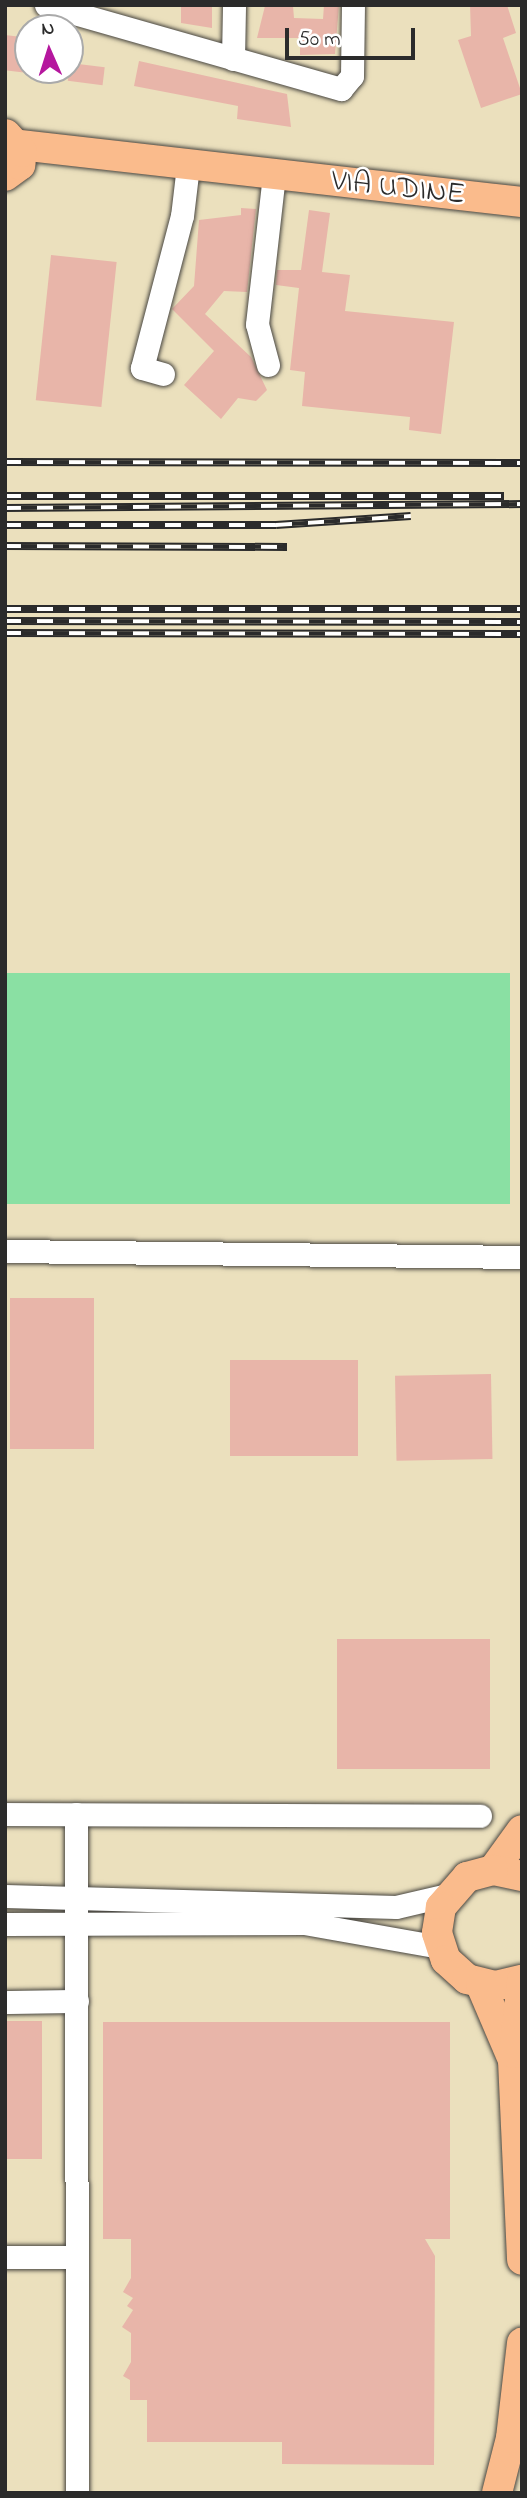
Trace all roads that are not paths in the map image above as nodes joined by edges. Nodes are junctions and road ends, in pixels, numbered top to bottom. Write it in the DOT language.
graph roads {
  1 [pos="46,5"];
  2 [pos="234,5"];
  3 [pos="353,5"];
  4 [pos="80,10"];
  5 [pos="233,59"];
  6 [pos="11,162"];
  7 [pos="188,166"];
  8 [pos="274,175"];
  9 [pos="522,202"];
  10 [pos="268,365"];
  11 [pos="163,374"];
  12 [pos="5,1251"];
  13 [pos="522,1257"];
  14 [pos="5,1814"];
  15 [pos="76,1814"];
  16 [pos="480,1816"];
  17 [pos="522,1830"];
  18 [pos="507,1873"];
  19 [pos="447,1895"];
  20 [pos="5,1896"];
  21 [pos="77,1896"];
  22 [pos="5,1924"];
  23 [pos="77,1924"];
  24 [pos="440,1947"];
  25 [pos="522,1980"];
  26 [pos="481,1984"];
  27 [pos="5,2001"];
  28 [pos="76,2001"];
  29 [pos="513,2060"];
  30 [pos="5,2257"];
  31 [pos="76,2257"];
  32 [pos="522,2260"];
  33 [pos="522,2343"];
  34 [pos="77,2493"];
  35 [pos="497,2493"];
  1 -- 4 [label="street"];
  2 -- 5 [label="street"];
  3 -- 5 [label="street"];
  4 -- 5 [label="street"];
  6 -- 7 [label="main road, VIA UDINE"];
  7 -- 8 [label="main road, VIA UDINE"];
  7 -- 11 [label="street"];
  8 -- 9 [label="main road, VIA UDINE"];
  8 -- 10 [label="street"];
  12 -- 13 [label="street"];
  14 -- 15 [label="street"];
  15 -- 16 [label="street"];
  15 -- 21 [label="street"];
  17 -- 18 [label="main road"];
  18 -- 19 [label="main road"];
  19 -- 21 [label="street"];
  19 -- 24 [label="main road"];
  20 -- 21 [label="street"];
  21 -- 23 [label="street"];
  22 -- 23 [label="street"];
  23 -- 24 [label="street"];
  23 -- 28 [label="street"];
  24 -- 26 [label="main road"];
  25 -- 26 [label="main road"];
  25 -- 29 [label="main road"];
  26 -- 29 [label="main road"];
  27 -- 28 [label="street"];
  28 -- 31 [label="street"];
  29 -- 32 [label="main road"];
  30 -- 31 [label="street"];
  31 -- 34 [label="street"];
  33 -- 35 [label="main road"];
}
